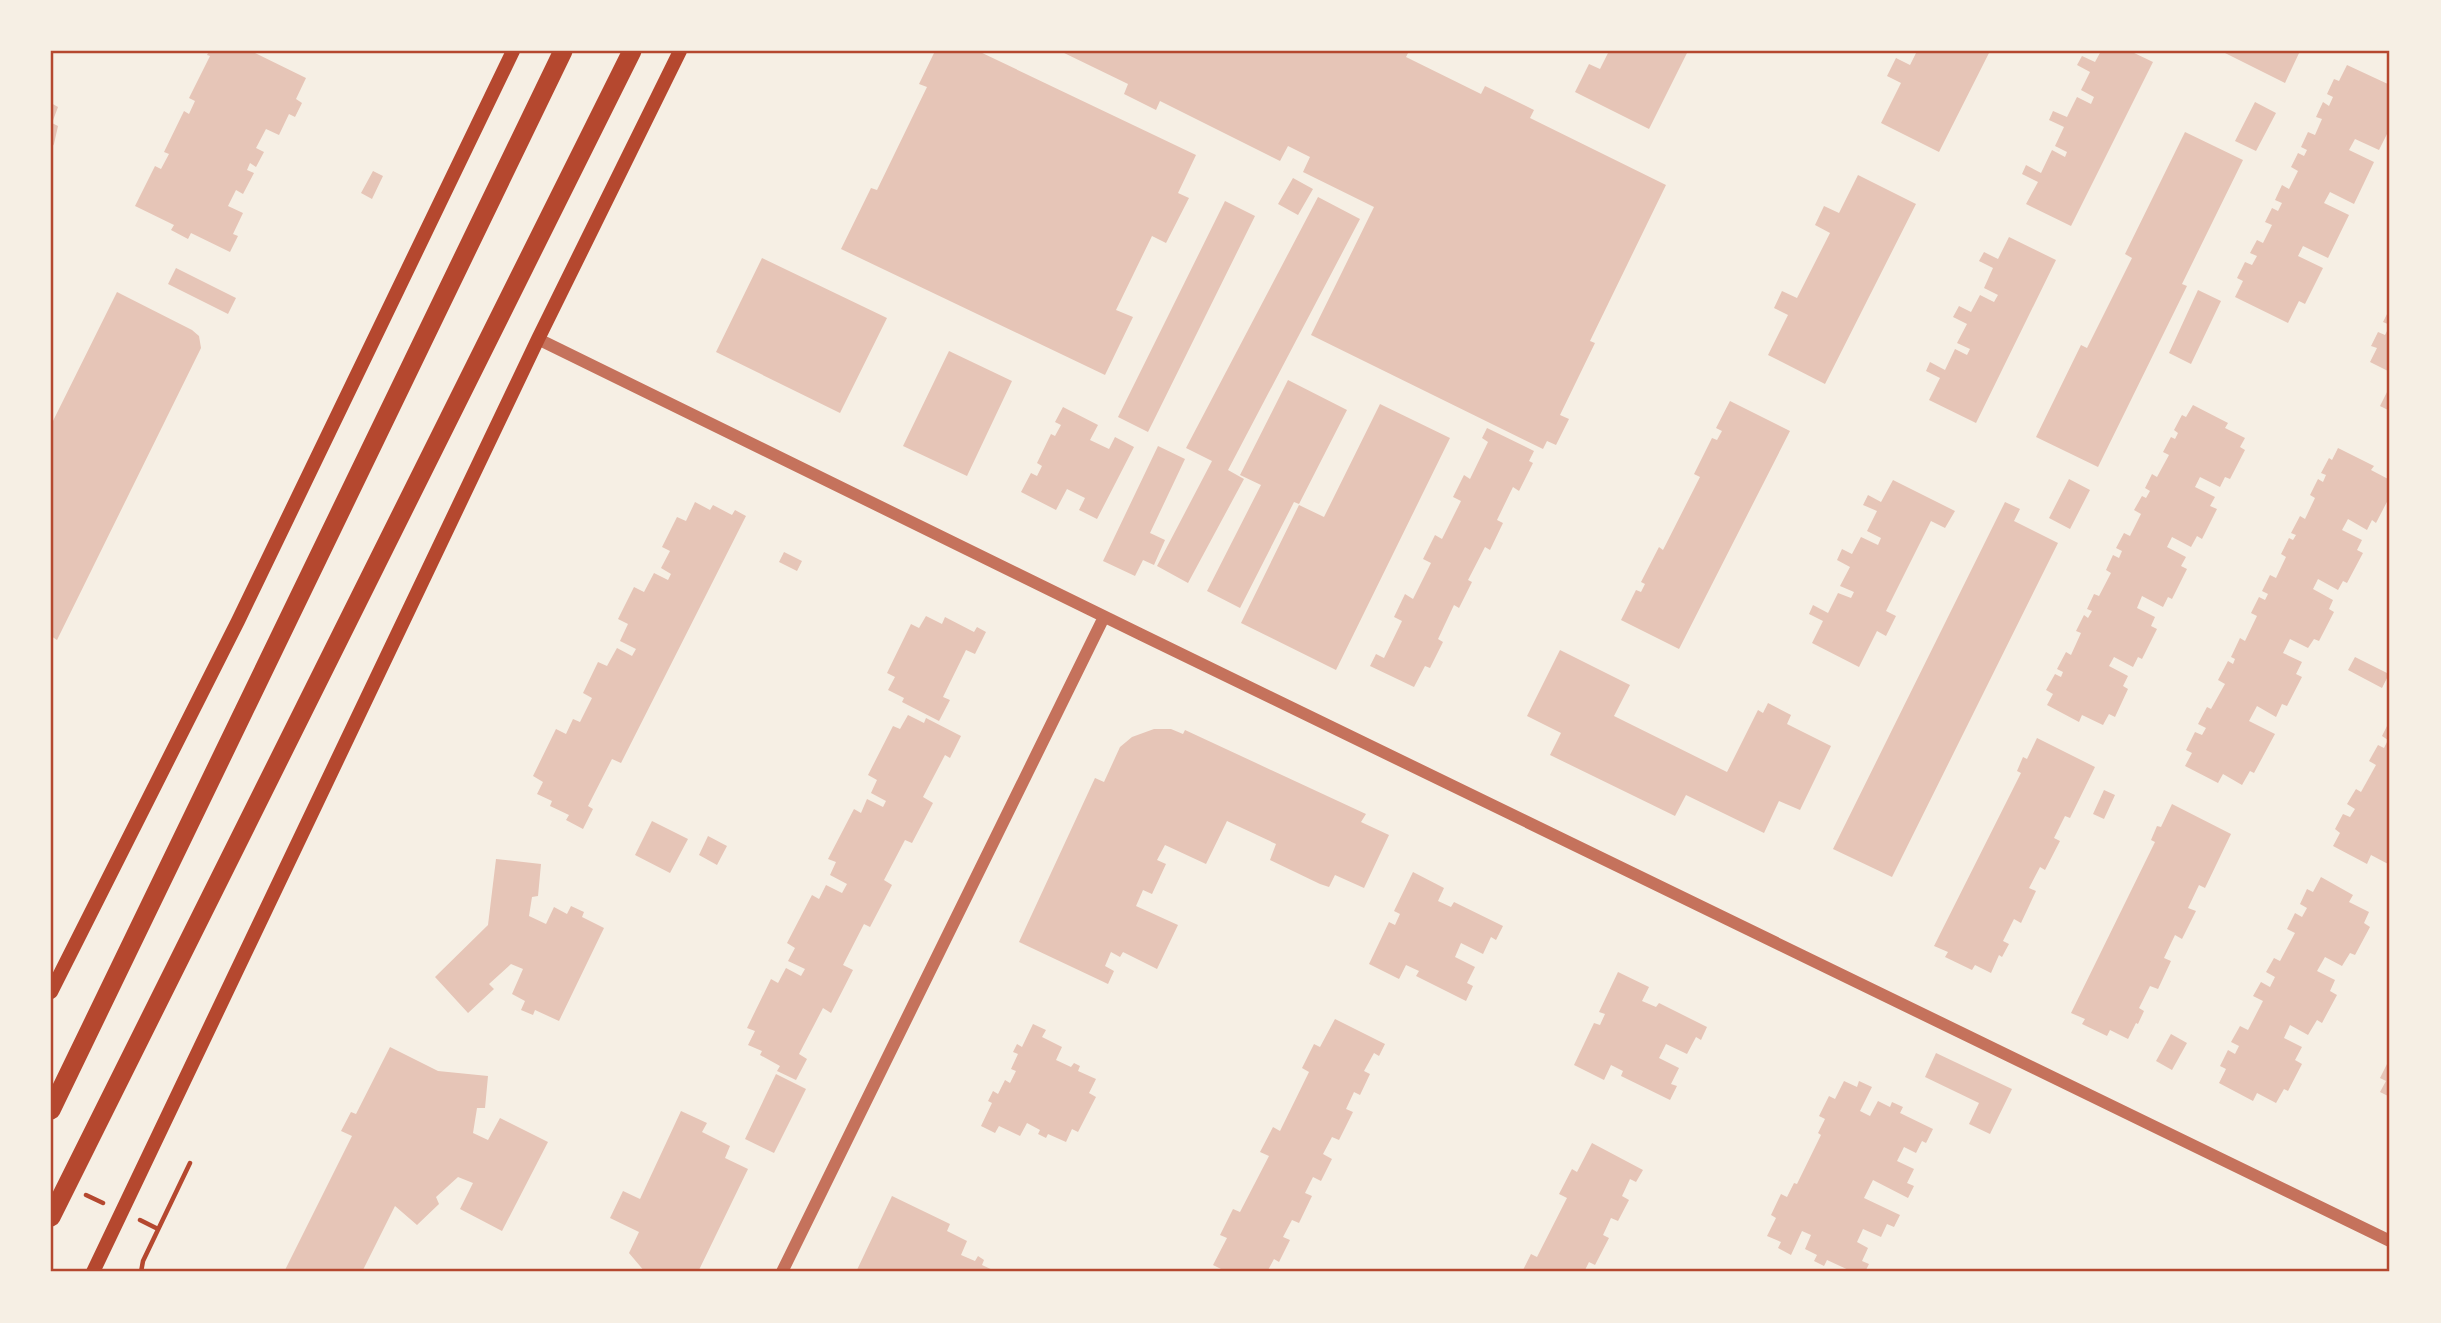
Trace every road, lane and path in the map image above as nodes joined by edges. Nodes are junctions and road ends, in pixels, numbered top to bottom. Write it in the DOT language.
graph roads {
  1 [pos="513,51"];
  2 [pos="563,51"];
  3 [pos="632,51"];
  4 [pos="680,51"];
  5 [pos="538,339"];
  6 [pos="1104,617"];
  7 [pos="51,992"];
  8 [pos="51,1110"];
  9 [pos="190,1163"];
  10 [pos="51,1217"];
  11 [pos="2390,1241"];
  12 [pos="93,1272"];
  13 [pos="141,1272"];
  14 [pos="782,1272"];
  1 -- 7 [label="main road"];
  2 -- 8 [label="highway"];
  3 -- 10 [label="highway"];
  4 -- 5 [label="main road"];
  5 -- 6 [label="street"];
  5 -- 12 [label="main road"];
  6 -- 11 [label="street"];
  6 -- 14 [label="street"];
  9 -- 13 [label="path"];
}
